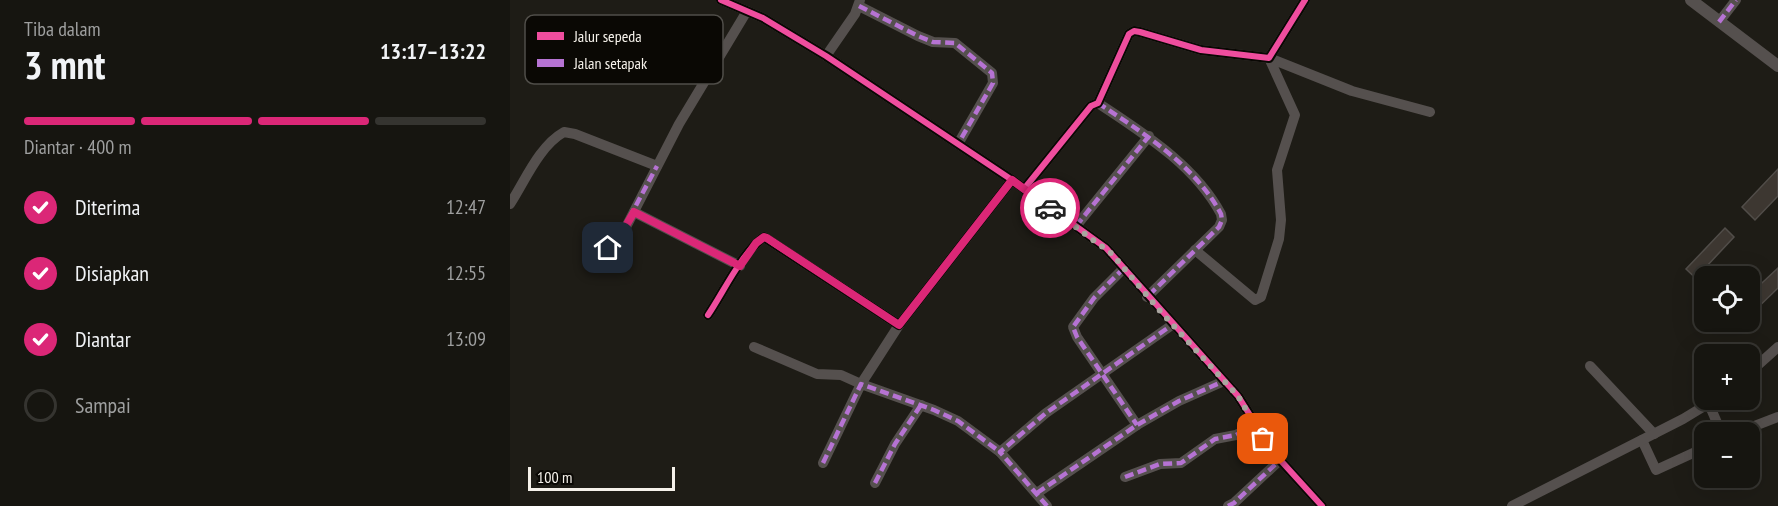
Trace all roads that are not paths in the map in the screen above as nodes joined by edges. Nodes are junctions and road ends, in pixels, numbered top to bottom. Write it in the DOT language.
graph roads {
  1 [pos="721,0"];
  2 [pos="1305,0"];
  3 [pos="1691,0"];
  4 [pos="1736,0"];
  5 [pos="860,3"];
  6 [pos="747,11"];
  7 [pos="1719,22"];
  8 [pos="723,50"];
  9 [pos="826,56"];
  10 [pos="1269,58"];
  11 [pos="1778,66"];
  12 [pos="703,84"];
  13 [pos="1098,103"];
  14 [pos="1430,112"];
  15 [pos="1149,136"];
  16 [pos="958,144"];
  17 [pos="657,166"];
  18 [pos="1012,180"];
  19 [pos="1024,189"];
  20 [pos="510,204"];
  21 [pos="634,212"];
  22 [pos="1076,226"];
  23 [pos="1195,250"];
  24 [pos="593,253"];
  25 [pos="740,266"];
  26 [pos="1124,268"];
  27 [pos="1147,297"];
  28 [pos="708,315"];
  29 [pos="899,325"];
  30 [pos="1172,325"];
  31 [pos="754,347"];
  32 [pos="1778,348"];
  33 [pos="1760,364"];
  34 [pos="1590,366"];
  35 [pos="1103,373"];
  36 [pos="1224,381"];
  37 [pos="861,384"];
  38 [pos="921,405"];
  39 [pos="1696,410"];
  40 [pos="1778,418"];
  41 [pos="1760,424"];
  42 [pos="1137,425"];
  43 [pos="1255,425"];
  44 [pos="1654,434"];
  45 [pos="1642,440"];
  46 [pos="1000,452"];
  47 [pos="1694,453"];
  48 [pos="1280,460"];
  49 [pos="823,463"];
  50 [pos="1125,477"];
  51 [pos="875,483"];
  52 [pos="1037,493"];
  53 [pos="1047,506"];
  54 [pos="1228,506"];
  55 [pos="1322,506"];
  56 [pos="1512,506"];
  1 -- 6 [label="street"];
  2 -- 10 [label="street"];
  3 -- 7 [label="street"];
  4 -- 7 [label="street"];
  5 -- 9 [label="street"];
  5 -- 16 [label="street"];
  6 -- 8 [label="street"];
  6 -- 9 [label="street"];
  7 -- 11 [label="street"];
  9 -- 16 [label="street"];
  10 -- 13 [label="street"];
  10 -- 14 [label="street"];
  10 -- 23 [label="street"];
  12 -- 17 [label="street"];
  13 -- 15 [label="street"];
  13 -- 19 [label="street"];
  15 -- 22 [label="street"];
  15 -- 23 [label="street"];
  16 -- 18 [label="street"];
  17 -- 20 [label="street"];
  17 -- 21 [label="street"];
  18 -- 19 [label="street"];
  18 -- 29 [label="street"];
  19 -- 22 [label="street"];
  21 -- 24 [label="street"];
  21 -- 25 [label="street"];
  22 -- 26 [label="street"];
  23 -- 27 [label="street"];
  25 -- 28 [label="street"];
  25 -- 29 [label="street"];
  26 -- 27 [label="street"];
  26 -- 35 [label="street"];
  27 -- 30 [label="street"];
  29 -- 37 [label="street"];
  30 -- 35 [label="street"];
  30 -- 36 [label="street"];
  31 -- 37 [label="street"];
  32 -- 33 [label="street"];
  34 -- 44 [label="street"];
  35 -- 42 [label="street"];
  35 -- 46 [label="street"];
  36 -- 42 [label="street"];
  36 -- 43 [label="street"];
  37 -- 38 [label="street"];
  37 -- 49 [label="street"];
  38 -- 46 [label="street"];
  38 -- 51 [label="street"];
  39 -- 44 [label="street"];
  40 -- 41 [label="street"];
  42 -- 52 [label="street"];
  43 -- 48 [label="street"];
  43 -- 50 [label="street"];
  44 -- 45 [label="street"];
  45 -- 47 [label="street"];
  45 -- 56 [label="street"];
  46 -- 52 [label="street"];
  48 -- 54 [label="street"];
  48 -- 55 [label="street"];
  52 -- 53 [label="street"];
}
